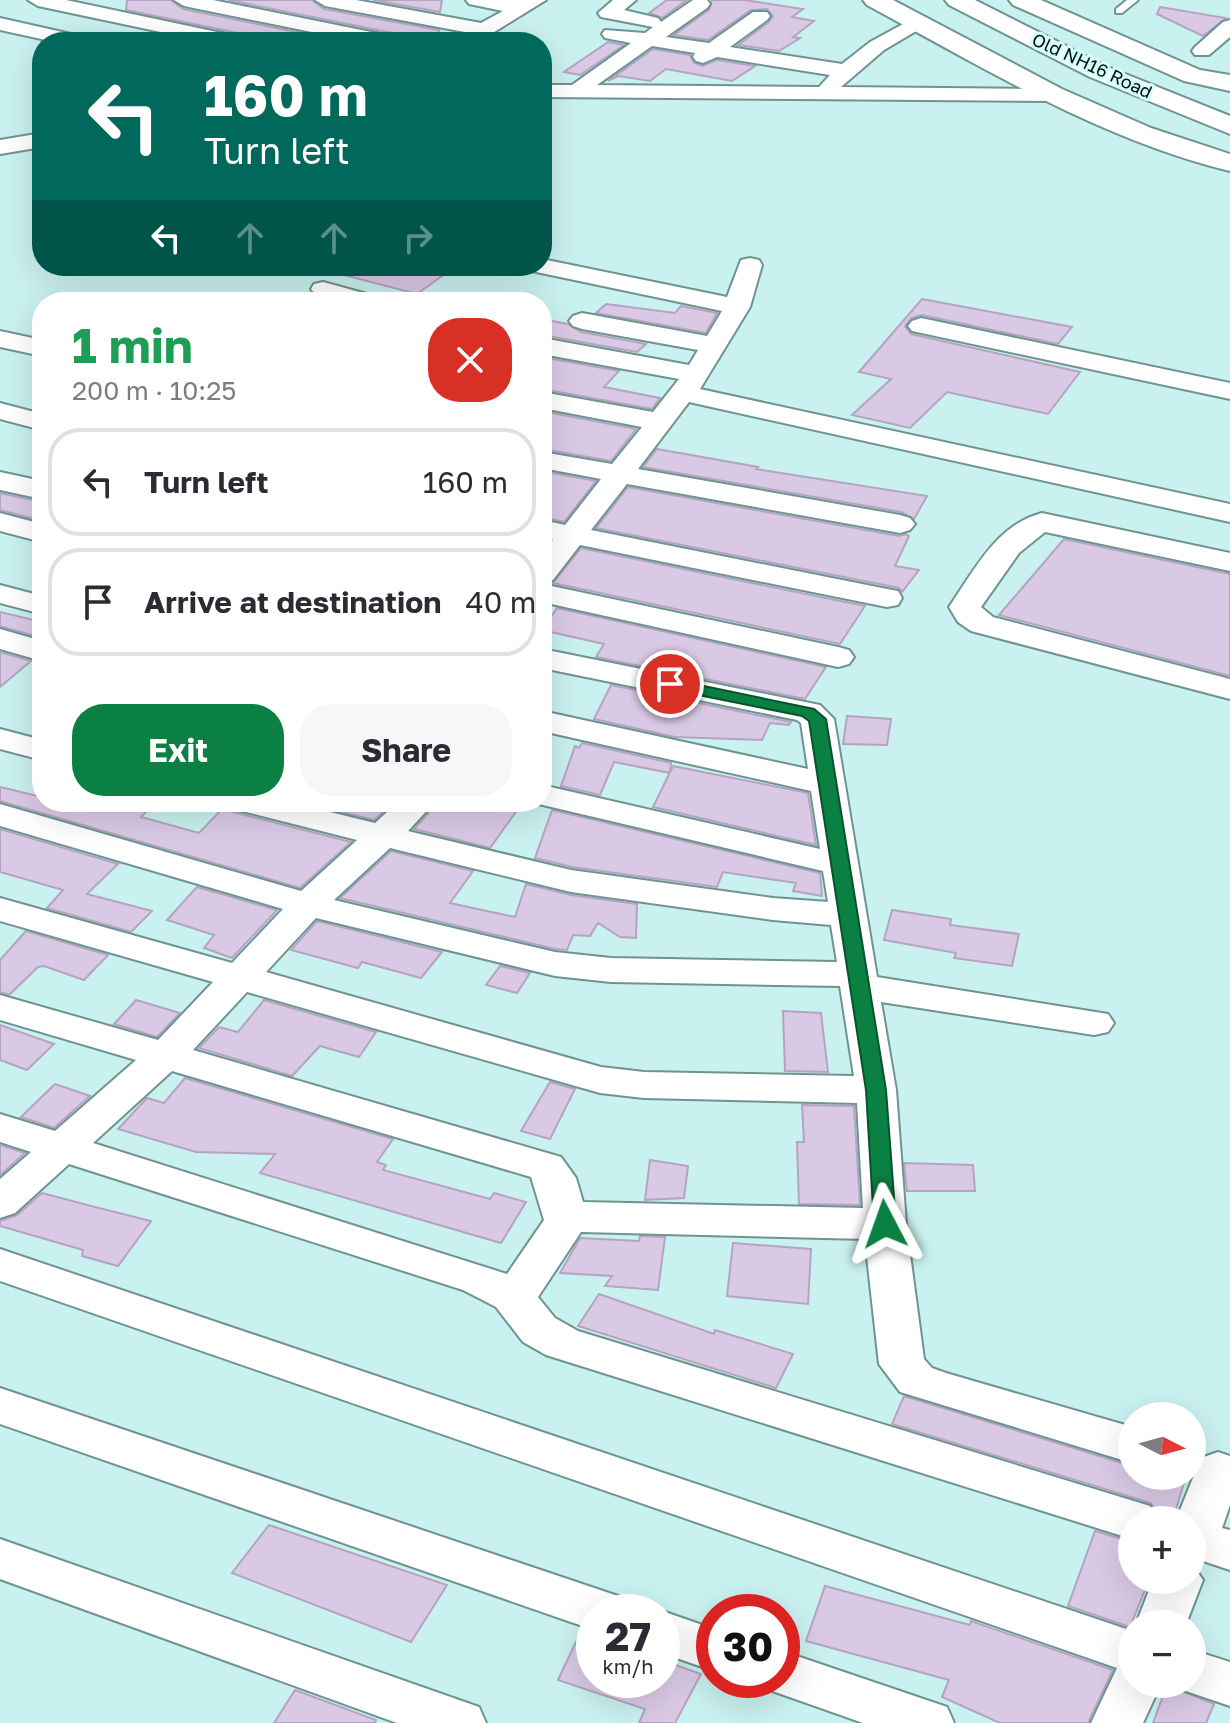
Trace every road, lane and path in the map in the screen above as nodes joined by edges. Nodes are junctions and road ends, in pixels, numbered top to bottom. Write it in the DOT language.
graph roads {
  1 [pos="38,0"];
  2 [pos="184,0"];
  3 [pos="325,0"];
  4 [pos="476,0"];
  5 [pos="626,0"];
  6 [pos="875,0"];
  7 [pos="957,0"];
  8 [pos="1009,0"];
  9 [pos="1021,0"];
  10 [pos="1096,0"];
  11 [pos="220,3"];
  12 [pos="529,4"];
  13 [pos="700,4"];
  14 [pos="1126,5"];
  15 [pos="760,16"];
  16 [pos="916,23"];
  17 [pos="1146,23"];
  18 [pos="0,24"];
  19 [pos="668,25"];
  20 [pos="1230,26"];
  21 [pos="168,28"];
  22 [pos="484,30"];
  23 [pos="36,32"];
  24 [pos="159,32"];
  25 [pos="187,32"];
  26 [pos="347,32"];
  27 [pos="481,32"];
  28 [pos="612,34"];
  29 [pos="1174,37"];
  30 [pos="645,40"];
  31 [pos="801,45"];
  32 [pos="712,51"];
  33 [pos="1218,57"];
  34 [pos="782,62"];
  35 [pos="845,71"];
  36 [pos="1193,76"];
  37 [pos="1230,83"];
  38 [pos="665,84"];
  39 [pos="756,84"];
  40 [pos="582,86"];
  41 [pos="829,86"];
  42 [pos="552,91"];
  43 [pos="1053,95"];
  44 [pos="1230,102"];
  45 [pos="1230,126"];
  46 [pos="32,142"];
  47 [pos="0,147"];
  48 [pos="1230,163"];
  49 [pos="750,265"];
  50 [pos="552,268"];
  51 [pos="323,289"];
  52 [pos="334,292"];
  53 [pos="737,307"];
  54 [pos="582,321"];
  55 [pos="921,326"];
  56 [pos="0,339"];
  57 [pos="716,345"];
  58 [pos="32,346"];
  59 [pos="552,349"];
  60 [pos="690,384"];
  61 [pos="1230,391"];
  62 [pos="552,402"];
  63 [pos="23,417"];
  64 [pos="660,422"];
  65 [pos="0,434"];
  66 [pos="552,462"];
  67 [pos="618,475"];
  68 [pos="0,481"];
  69 [pos="32,488"];
  70 [pos="1230,513"];
  71 [pos="0,522"];
  72 [pos="900,524"];
  73 [pos="32,530"];
  74 [pos="552,531"];
  75 [pos="575,535"];
  76 [pos="552,562"];
  77 [pos="1230,562"];
  78 [pos="0,594"];
  79 [pos="552,595"];
  80 [pos="887,598"];
  81 [pos="32,602"];
  82 [pos="0,639"];
  83 [pos="32,648"];
  84 [pos="838,657"];
  85 [pos="552,662"];
  86 [pos="1230,689"];
  87 [pos="552,723"];
  88 [pos="0,739"];
  89 [pos="32,747"];
  90 [pos="827,784"];
  91 [pos="552,797"];
  92 [pos="285,812"];
  93 [pos="407,812"];
  94 [pos="0,815"];
  95 [pos="379,836"];
  96 [pos="839,864"];
  97 [pos="308,905"];
  98 [pos="0,909"];
  99 [pos="848,915"];
  100 [pos="239,979"];
  101 [pos="858,980"];
  102 [pos="0,1007"];
  103 [pos="1094,1023"];
  104 [pos="167,1054"];
  105 [pos="876,1090"];
  106 [pos="0,1128"];
  107 [pos="58,1148"];
  108 [pos="0,1203"];
  109 [pos="566,1220"];
  110 [pos="885,1224"];
  111 [pos="0,1265"];
  112 [pos="512,1296"];
  113 [pos="0,1406"];
  114 [pos="1118,1441"];
  115 [pos="1213,1469"];
  116 [pos="1206,1506"];
  117 [pos="1118,1515"];
  118 [pos="0,1559"];
  119 [pos="576,1603"];
  120 [pos="1118,1647"];
  121 [pos="1206,1676"];
  122 [pos="800,1679"];
  123 [pos="1230,1684"];
  124 [pos="1129,1698"];
  125 [pos="460,1723"];
  126 [pos="928,1723"];
  127 [pos="1117,1723"];
  1 -- 21 [label="street"];
  2 -- 11 [label="street"];
  3 -- 22 [label="street"];
  4 -- 12 [label="street"];
  5 -- 19 [label="street"];
  6 -- 16 [label="street"];
  7 -- 45 [label="street, Old NH16 Road"];
  8 -- 44 [label="street, Old NH16 Road"];
  9 -- 36 [label="street"];
  10 -- 14 [label="street"];
  11 -- 21 [label="street"];
  11 -- 26 [label="street"];
  12 -- 22 [label="street"];
  13 -- 19 [label="street"];
  14 -- 17 [label="street"];
  15 -- 32 [label="street"];
  16 -- 35 [label="street"];
  16 -- 43 [label="street"];
  18 -- 23 [label="street"];
  19 -- 30 [label="street"];
  20 -- 33 [label="street"];
  21 -- 24 [label="street"];
  21 -- 25 [label="street"];
  22 -- 27 [label="street"];
  28 -- 30 [label="street"];
  29 -- 33 [label="street"];
  30 -- 32 [label="street"];
  30 -- 40 [label="street"];
  31 -- 34 [label="street"];
  32 -- 34 [label="street"];
  32 -- 38 [label="street"];
  33 -- 36 [label="street"];
  34 -- 35 [label="street"];
  34 -- 39 [label="street"];
  35 -- 41 [label="street"];
  36 -- 37 [label="street"];
  42 -- 43 [label="street"];
  43 -- 48 [label="street"];
  46 -- 47 [label="street"];
  49 -- 53 [label="street"];
  50 -- 53 [label="street"];
  51 -- 52 [label="street"];
  53 -- 57 [label="street"];
  54 -- 57 [label="street"];
  55 -- 61 [label="street"];
  56 -- 58 [label="street"];
  57 -- 60 [label="street"];
  59 -- 60 [label="street"];
  60 -- 64 [label="street"];
  60 -- 70 [label="street"];
  62 -- 64 [label="street"];
  63 -- 65 [label="street"];
  64 -- 67 [label="street"];
  66 -- 67 [label="street"];
  67 -- 72 [label="street"];
  67 -- 75 [label="street"];
  68 -- 69 [label="street"];
  71 -- 73 [label="street"];
  74 -- 75 [label="street"];
  75 -- 76 [label="street"];
  75 -- 80 [label="street"];
  77 -- 86 [label="street"];
  78 -- 81 [label="street"];
  79 -- 84 [label="street"];
  82 -- 83 [label="street"];
  85 -- 90 [label="street"];
  87 -- 90 [label="street"];
  88 -- 89 [label="street"];
  90 -- 96 [label="street"];
  91 -- 96 [label="street"];
  92 -- 95 [label="street"];
  93 -- 95 [label="street"];
  94 -- 97 [label="street"];
  95 -- 97 [label="street"];
  95 -- 99 [label="street"];
  96 -- 99 [label="street"];
  97 -- 100 [label="street"];
  97 -- 101 [label="street"];
  98 -- 100 [label="street"];
  99 -- 101 [label="street"];
  100 -- 104 [label="street"];
  100 -- 105 [label="street"];
  101 -- 103 [label="street"];
  101 -- 105 [label="street"];
  102 -- 104 [label="street"];
  104 -- 107 [label="street"];
  104 -- 109 [label="street"];
  105 -- 110 [label="street"];
  106 -- 107 [label="street"];
  107 -- 108 [label="street"];
  107 -- 112 [label="street"];
  109 -- 110 [label="street"];
  109 -- 112 [label="street"];
  110 -- 114 [label="street"];
  111 -- 120 [label="street"];
  112 -- 117 [label="street"];
  113 -- 119 [label="street"];
  115 -- 116 [label="street"];
  118 -- 125 [label="street"];
  121 -- 123 [label="street"];
  122 -- 126 [label="street"];
  124 -- 127 [label="street"];
}
